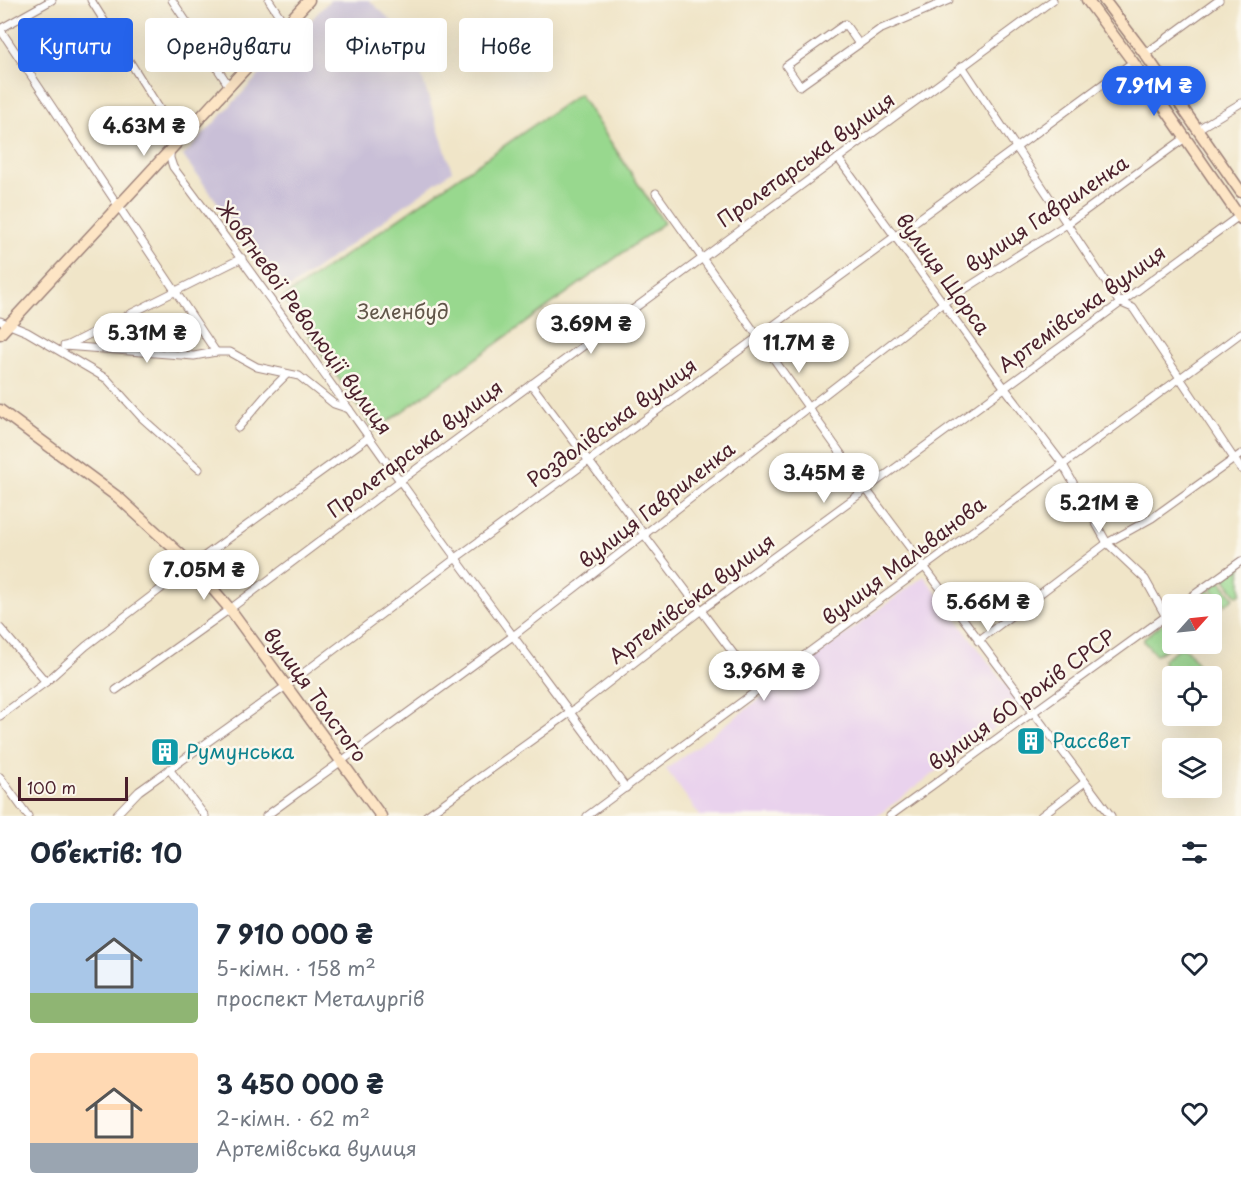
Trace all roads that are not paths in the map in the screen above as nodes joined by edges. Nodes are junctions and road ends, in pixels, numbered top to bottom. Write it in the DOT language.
graph roads {
  1 [pos="52,0"];
  2 [pos="91,0"];
  3 [pos="172,0"];
  4 [pos="269,0"];
  5 [pos="309,0"];
  6 [pos="949,0"];
  7 [pos="1053,0"];
  8 [pos="1087,0"];
  9 [pos="1104,0"];
  10 [pos="1219,0"];
  11 [pos="280,18"];
  12 [pos="292,18"];
  13 [pos="0,29"];
  14 [pos="859,44"];
  15 [pos="1145,54"];
  16 [pos="1133,62"];
  17 [pos="962,66"];
  18 [pos="242,72"];
  19 [pos="229,86"];
  20 [pos="1241,103"];
  21 [pos="1198,129"];
  22 [pos="1185,138"];
  23 [pos="1016,147"];
  24 [pos="171,148"];
  25 [pos="838,158"];
  26 [pos="1241,192"];
  27 [pos="656,193"];
  28 [pos="118,205"];
  29 [pos="1240,216"];
  30 [pos="1067,224"];
  31 [pos="895,236"];
  32 [pos="242,258"];
  33 [pos="701,258"];
  34 [pos="177,292"];
  35 [pos="1119,302"];
  36 [pos="943,303"];
  37 [pos="5,322"];
  38 [pos="1241,333"];
  39 [pos="0,334"];
  40 [pos="758,337"];
  41 [pos="61,348"];
  42 [pos="216,352"];
  43 [pos="287,374"];
  44 [pos="1180,378"];
  45 [pos="531,384"];
  46 [pos="1004,387"];
  47 [pos="808,408"];
  48 [pos="349,409"];
  49 [pos="0,410"];
  50 [pos="238,429"];
  51 [pos="369,437"];
  52 [pos="1238,456"];
  53 [pos="588,461"];
  54 [pos="1062,463"];
  55 [pos="199,469"];
  56 [pos="1241,469"];
  57 [pos="400,481"];
  58 [pos="866,489"];
  59 [pos="644,536"];
  60 [pos="1107,543"];
  61 [pos="456,558"];
  62 [pos="1241,561"];
  63 [pos="192,565"];
  64 [pos="925,567"];
  65 [pos="1195,594"];
  66 [pos="230,609"];
  67 [pos="1162,610"];
  68 [pos="700,611"];
  69 [pos="1162,617"];
  70 [pos="0,628"];
  71 [pos="513,636"];
  72 [pos="978,641"];
  73 [pos="46,681"];
  74 [pos="286,686"];
  75 [pos="760,689"];
  76 [pos="116,690"];
  77 [pos="571,712"];
  78 [pos="1032,713"];
  79 [pos="0,716"];
  80 [pos="342,760"];
  81 [pos="169,769"];
  82 [pos="0,777"];
  83 [pos="1085,782"];
  84 [pos="626,788"];
  85 [pos="28,816"];
  86 [pos="115,816"];
  87 [pos="205,816"];
  88 [pos="266,816"];
  89 [pos="381,816"];
  90 [pos="426,816"];
  91 [pos="587,816"];
  92 [pos="890,816"];
  93 [pos="1041,816"];
  94 [pos="1111,816"];
  1 -- 13 [label="street"];
  2 -- 24 [label="street, Жовтневої Революції вулиця"];
  3 -- 19 [label="street"];
  4 -- 11 [label="street"];
  5 -- 12 [label="street"];
  6 -- 14 [label="street"];
  7 -- 17 [label="street, Пролетарська вулиця"];
  8 -- 16 [label="street"];
  9 -- 15 [label="street"];
  10 -- 15 [label="street"];
  13 -- 28 [label="street"];
  14 -- 14 [label="street"];
  15 -- 16 [label="street"];
  15 -- 21 [label="street"];
  16 -- 22 [label="street"];
  16 -- 23 [label="street, Роздолівська вулиця"];
  17 -- 23 [label="street"];
  17 -- 25 [label="street, Пролетарська вулиця"];
  18 -- 19 [label="street"];
  19 -- 24 [label="street"];
  20 -- 21 [label="street"];
  21 -- 22 [label="street"];
  21 -- 26 [label="street"];
  22 -- 29 [label="street"];
  22 -- 30 [label="street, вулиця Гавриленка"];
  23 -- 30 [label="street"];
  23 -- 31 [label="street, Роздолівська вулиця"];
  24 -- 28 [label="street"];
  24 -- 32 [label="street, Жовтневої Революції вулиця"];
  25 -- 31 [label="street, вулиця Щорса"];
  25 -- 33 [label="street, Пролетарська вулиця"];
  27 -- 33 [label="street"];
  28 -- 34 [label="street"];
  28 -- 37 [label="street"];
  29 -- 35 [label="street, Артемівська вулиця"];
  30 -- 35 [label="street"];
  30 -- 36 [label="street, вулиця Гавриленка"];
  31 -- 36 [label="street, вулиця Щорса"];
  31 -- 40 [label="street, Роздолівська вулиця"];
  32 -- 34 [label="street"];
  32 -- 48 [label="street, Жовтневої Революції вулиця"];
  33 -- 40 [label="street"];
  33 -- 45 [label="street, Пролетарська вулиця"];
  34 -- 41 [label="street"];
  34 -- 42 [label="street"];
  35 -- 44 [label="street"];
  35 -- 46 [label="street, Артемівська вулиця"];
  36 -- 46 [label="street, вулиця Щорса"];
  36 -- 47 [label="street, вулиця Гавриленка"];
  37 -- 39 [label="street"];
  37 -- 41 [label="street"];
  38 -- 44 [label="street, вулиця Мальванова"];
  40 -- 47 [label="street"];
  40 -- 53 [label="street, Роздолівська вулиця"];
  41 -- 42 [label="street"];
  41 -- 55 [label="street"];
  42 -- 43 [label="street"];
  43 -- 48 [label="street"];
  43 -- 50 [label="street"];
  44 -- 52 [label="street"];
  44 -- 54 [label="street, вулиця Мальванова"];
  45 -- 53 [label="street"];
  45 -- 57 [label="street, Пролетарська вулиця"];
  46 -- 54 [label="street, вулиця Щорса"];
  46 -- 58 [label="street, Артемівська вулиця"];
  47 -- 58 [label="street"];
  47 -- 59 [label="street, вулиця Гавриленка"];
  48 -- 51 [label="street, Жовтневої Революції вулиця"];
  49 -- 63 [label="street, вулиця Толстого"];
  51 -- 57 [label="street, Жовтневої Революції вулиця"];
  51 -- 63 [label="street"];
  52 -- 56 [label="street"];
  52 -- 60 [label="street"];
  53 -- 59 [label="street"];
  53 -- 61 [label="street, Роздолівська вулиця"];
  54 -- 60 [label="street, вулиця Щорса"];
  54 -- 64 [label="street, вулиця Мальванова"];
  57 -- 61 [label="street, Жовтневої Революції вулиця"];
  57 -- 66 [label="street, Пролетарська вулиця"];
  58 -- 64 [label="street"];
  58 -- 68 [label="street, Артемівська вулиця"];
  59 -- 68 [label="street"];
  59 -- 71 [label="street, вулиця Гавриленка"];
  60 -- 67 [label="street, вулиця Щорса"];
  60 -- 72 [label="street"];
  61 -- 71 [label="street, Жовтневої Революції вулиця"];
  61 -- 74 [label="street, Роздолівська вулиця"];
  62 -- 65 [label="street"];
  63 -- 66 [label="street, вулиця Толстого"];
  63 -- 73 [label="street"];
  64 -- 72 [label="street"];
  64 -- 75 [label="street, вулиця Мальванова"];
  66 -- 74 [label="street, вулиця Толстого"];
  66 -- 76 [label="street, Пролетарська вулиця"];
  68 -- 75 [label="street"];
  68 -- 77 [label="street, Артемівська вулиця"];
  69 -- 78 [label="street, вулиця 60 років СРСР"];
  70 -- 73 [label="street"];
  71 -- 77 [label="street, Жовтневої Революції вулиця"];
  71 -- 80 [label="street, вулиця Гавриленка"];
  72 -- 78 [label="street"];
  73 -- 79 [label="street"];
  74 -- 80 [label="street, вулиця Толстого"];
  74 -- 81 [label="street, Роздолівська вулиця"];
  75 -- 84 [label="street, вулиця Мальванова"];
  77 -- 84 [label="street, Жовтневої Революції вулиця"];
  77 -- 90 [label="street, Артемівська вулиця"];
  78 -- 83 [label="street"];
  78 -- 92 [label="street, вулиця 60 років СРСР"];
  80 -- 88 [label="street, вулиця Гавриленка"];
  80 -- 89 [label="street, вулиця Толстого"];
  81 -- 86 [label="street, Роздолівська вулиця"];
  81 -- 87 [label="street"];
  82 -- 85 [label="street"];
  83 -- 93 [label="street"];
  83 -- 94 [label="street"];
  84 -- 91 [label="street, вулиця Мальванова"];
}
